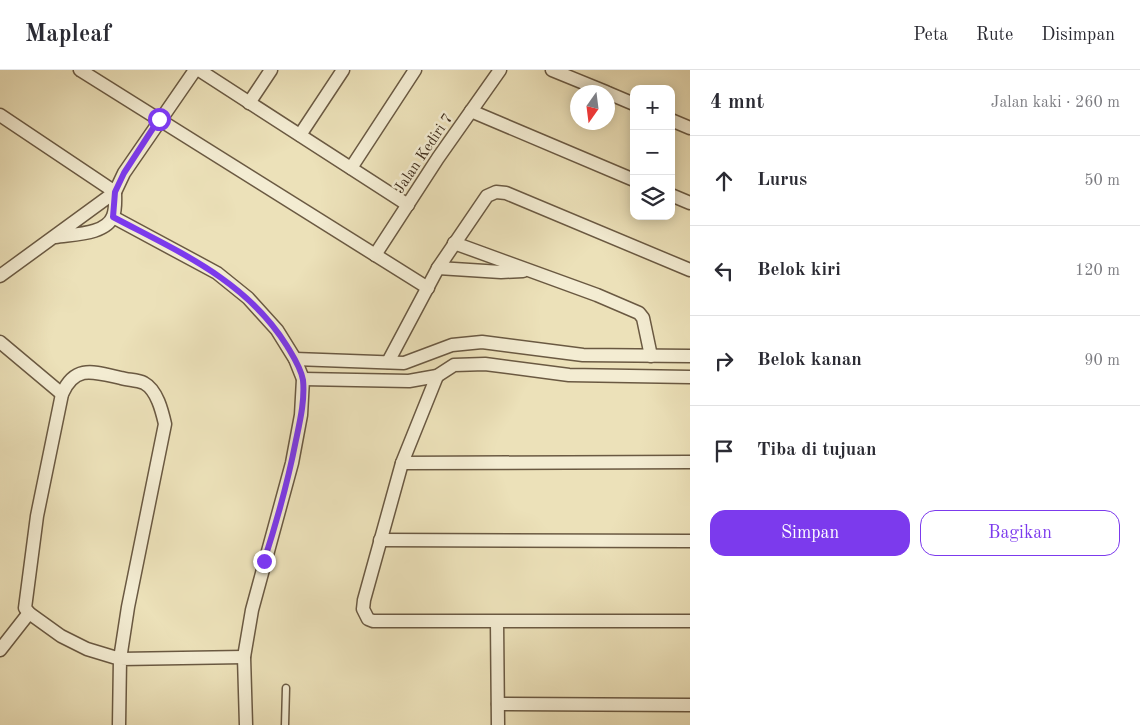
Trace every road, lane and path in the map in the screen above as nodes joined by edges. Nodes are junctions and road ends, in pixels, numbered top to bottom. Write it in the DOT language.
graph roads {
  1 [pos="80,70"];
  2 [pos="194,70"];
  3 [pos="198,70"];
  4 [pos="271,70"];
  5 [pos="343,70"];
  6 [pos="415,70"];
  7 [pos="500,70"];
  8 [pos="552,70"];
  9 [pos="588,85"];
  10 [pos="615,96"];
  11 [pos="630,102"];
  12 [pos="249,103"];
  13 [pos="471,111"];
  14 [pos="0,115"];
  15 [pos="159,119"];
  16 [pos="675,122"];
  17 [pos="690,128"];
  18 [pos="300,135"];
  19 [pos="352,168"];
  20 [pos="630,178"];
  21 [pos="115,192"];
  22 [pos="675,197"];
  23 [pos="690,203"];
  24 [pos="408,205"];
  25 [pos="113,217"];
  26 [pos="55,237"];
  27 [pos="454,243"];
  28 [pos="375,255"];
  29 [pos="438,268"];
  30 [pos="690,270"];
  31 [pos="527,271"];
  32 [pos="0,276"];
  33 [pos="428,288"];
  34 [pos="0,342"];
  35 [pos="650,356"];
  36 [pos="690,356"];
  37 [pos="295,359"];
  38 [pos="388,362"];
  39 [pos="438,376"];
  40 [pos="690,377"];
  41 [pos="303,379"];
  42 [pos="62,394"];
  43 [pos="690,462"];
  44 [pos="402,463"];
  45 [pos="380,540"];
  46 [pos="690,541"];
  47 [pos="29,613"];
  48 [pos="690,621"];
  49 [pos="497,622"];
  50 [pos="0,650"];
  51 [pos="244,657"];
  52 [pos="120,659"];
  53 [pos="286,688"];
  54 [pos="498,704"];
  55 [pos="690,705"];
  56 [pos="119,725"];
  57 [pos="246,725"];
  58 [pos="285,725"];
  59 [pos="498,725"];
  1 -- 15 [label="street"];
  2 -- 15 [label="street"];
  3 -- 12 [label="street"];
  4 -- 12 [label="street"];
  5 -- 18 [label="street"];
  6 -- 19 [label="street"];
  7 -- 13 [label="street, Jalan Kediri 7"];
  8 -- 9 [label="street"];
  10 -- 11 [label="street"];
  12 -- 18 [label="street"];
  13 -- 20 [label="street"];
  13 -- 24 [label="street, Jalan Kediri 7"];
  14 -- 21 [label="street"];
  15 -- 21 [label="street"];
  15 -- 28 [label="street"];
  16 -- 17 [label="street"];
  18 -- 19 [label="street"];
  19 -- 24 [label="street"];
  21 -- 25 [label="street"];
  21 -- 26 [label="street"];
  22 -- 23 [label="street"];
  24 -- 28 [label="street, Jalan Kediri 7"];
  25 -- 26 [label="street"];
  25 -- 37 [label="street"];
  26 -- 32 [label="street"];
  27 -- 29 [label="street"];
  27 -- 30 [label="street"];
  27 -- 31 [label="street"];
  28 -- 33 [label="street"];
  29 -- 31 [label="street"];
  29 -- 33 [label="street"];
  31 -- 35 [label="street"];
  33 -- 38 [label="street"];
  34 -- 42 [label="street"];
  35 -- 36 [label="street"];
  35 -- 38 [label="street"];
  37 -- 38 [label="street"];
  37 -- 41 [label="street"];
  39 -- 40 [label="street"];
  39 -- 41 [label="street"];
  39 -- 44 [label="street"];
  41 -- 51 [label="street"];
  42 -- 47 [label="street"];
  42 -- 52 [label="street"];
  43 -- 44 [label="street"];
  44 -- 45 [label="street"];
  45 -- 46 [label="street"];
  45 -- 49 [label="street"];
  47 -- 50 [label="street"];
  47 -- 52 [label="street"];
  48 -- 49 [label="street"];
  49 -- 54 [label="street"];
  51 -- 52 [label="street"];
  51 -- 57 [label="street"];
  52 -- 56 [label="street"];
  53 -- 58 [label="lane"];
  54 -- 55 [label="street"];
  54 -- 59 [label="street"];
}
